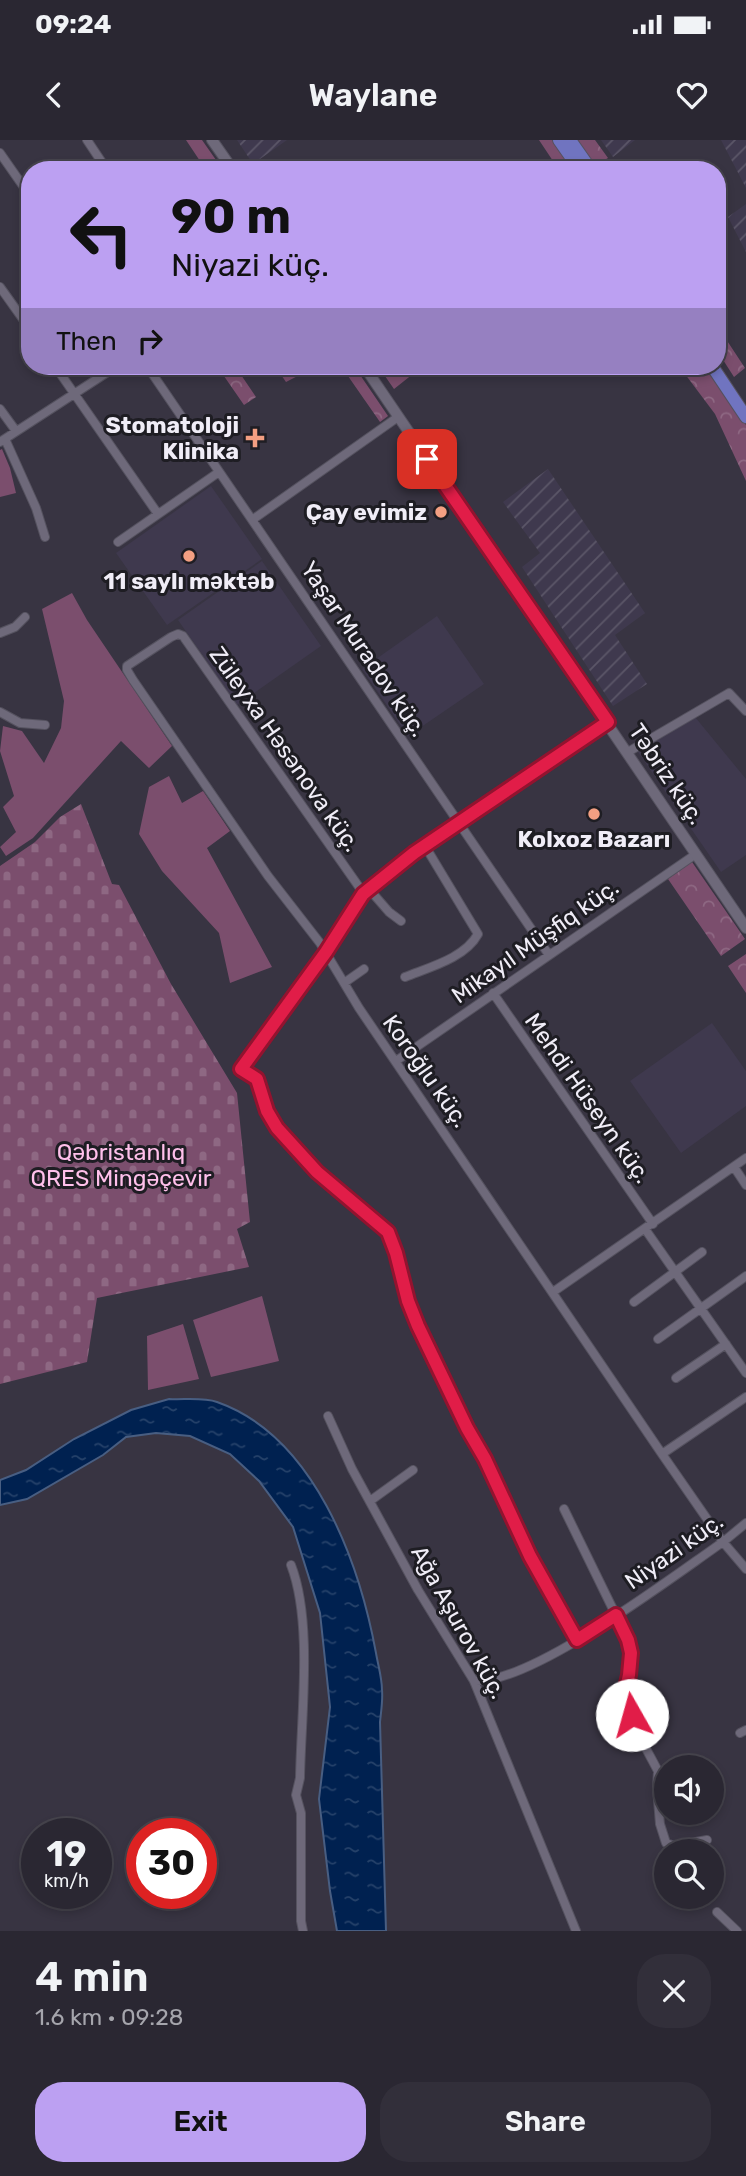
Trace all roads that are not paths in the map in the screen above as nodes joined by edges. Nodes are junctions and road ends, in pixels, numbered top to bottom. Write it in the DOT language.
graph roads {
  1 [pos="87,140"];
  2 [pos="212,140"];
  3 [pos="559,140"];
  4 [pos="570,140"];
  5 [pos="0,153"];
  6 [pos="101,161"];
  7 [pos="227,161"];
  8 [pos="574,161"];
  9 [pos="584,161"];
  10 [pos="21,183"];
  11 [pos="0,287"];
  12 [pos="21,316"];
  13 [pos="726,371"];
  14 [pos="61,375"];
  15 [pos="103,375"];
  16 [pos="152,375"];
  17 [pos="370,375"];
  18 [pos="718,375"];
  19 [pos="74,393"];
  20 [pos="746,402"];
  21 [pos="0,409"];
  22 [pos="398,417"];
  23 [pos="746,417"];
  24 [pos="16,431"];
  25 [pos="2,441"];
  26 [pos="219,472"];
  27 [pos="158,514"];
  28 [pos="252,520"];
  29 [pos="45,537"];
  30 [pos="118,542"];
  31 [pos="25,617"];
  32 [pos="0,633"];
  33 [pos="171,637"];
  34 [pos="746,711"];
  35 [pos="0,712"];
  36 [pos="608,722"];
  37 [pos="45,725"];
  38 [pos="628,752"];
  39 [pos="460,824"];
  40 [pos="425,846"];
  41 [pos="696,854"];
  42 [pos="366,892"];
  43 [pos="401,921"];
  44 [pos="746,928"];
  45 [pos="326,952"];
  46 [pos="549,955"];
  47 [pos="365,969"];
  48 [pos="405,977"];
  49 [pos="344,983"];
  50 [pos="493,993"];
  51 [pos="396,1061"];
  52 [pos="746,1158"];
  53 [pos="734,1167"];
  54 [pos="746,1185"];
  55 [pos="649,1226"];
  56 [pos="702,1252"];
  57 [pos="676,1272"];
  58 [pos="746,1276"];
  59 [pos="553,1292"];
  60 [pos="634,1302"];
  61 [pos="701,1309"];
  62 [pos="658,1339"];
  63 [pos="726,1344"];
  64 [pos="746,1373"];
  65 [pos="676,1378"];
  66 [pos="746,1397"];
  67 [pos="328,1416"];
  68 [pos="662,1454"];
  69 [pos="413,1470"];
  70 [pos="370,1501"];
  71 [pos="564,1509"];
  72 [pos="746,1522"];
  73 [pos="723,1542"];
  74 [pos="291,1565"];
  75 [pos="746,1569"];
  76 [pos="616,1615"];
  77 [pos="577,1640"];
  78 [pos="474,1681"];
  79 [pos="665,1839"];
  80 [pos="717,1912"];
  81 [pos="303,1931"];
  82 [pos="576,1931"];
  83 [pos="737,1931"];
  1 -- 6 [label="street"];
  2 -- 7 [label="main road"];
  3 -- 8 [label="main road"];
  4 -- 9 [label="main road"];
  5 -- 10 [label="street"];
  11 -- 12 [label="street"];
  13 -- 20 [label="main road"];
  14 -- 19 [label="street"];
  15 -- 19 [label="street"];
  16 -- 26 [label="street, Yaşar Muradov küç."];
  17 -- 22 [label="main road, Təbriz küç."];
  18 -- 23 [label="main road"];
  19 -- 24 [label="street"];
  19 -- 27 [label="street"];
  21 -- 24 [label="street"];
  22 -- 28 [label="street"];
  22 -- 36 [label="main road, Təbriz küç."];
  24 -- 25 [label="street"];
  25 -- 29 [label="street"];
  26 -- 27 [label="street"];
  26 -- 28 [label="street, Yaşar Muradov küç."];
  27 -- 30 [label="street"];
  28 -- 39 [label="street, Yaşar Muradov küç."];
  31 -- 32 [label="street"];
  33 -- 42 [label="street, Züleyxa Həsənova küç."];
  33 -- 45 [label="street, Koroğlu küç."];
  34 -- 38 [label="street"];
  35 -- 37 [label="street"];
  36 -- 38 [label="main road, Təbriz küç."];
  36 -- 39 [label="street"];
  38 -- 41 [label="main road, Təbriz küç."];
  39 -- 40 [label="street"];
  39 -- 46 [label="street, Yaşar Muradov küç."];
  40 -- 42 [label="street"];
  40 -- 48 [label="street"];
  41 -- 44 [label="main road, Təbriz küç."];
  41 -- 46 [label="street, Mikayıl Müşfiq küç."];
  42 -- 43 [label="street"];
  42 -- 45 [label="street"];
  45 -- 49 [label="street, Koroğlu küç."];
  45 -- 77 [label="street"];
  46 -- 50 [label="street, Mikayıl Müşfiq küç."];
  47 -- 49 [label="street"];
  49 -- 51 [label="street, Koroğlu küç."];
  50 -- 51 [label="street, Mikayıl Müşfiq küç."];
  50 -- 55 [label="street, Mehdi Hüseyn küç."];
  51 -- 59 [label="street, Koroğlu küç."];
  52 -- 53 [label="street"];
  53 -- 54 [label="street"];
  53 -- 55 [label="street"];
  55 -- 57 [label="street, Mehdi Hüseyn küç."];
  55 -- 59 [label="street"];
  56 -- 57 [label="street"];
  57 -- 60 [label="street"];
  57 -- 61 [label="street, Mehdi Hüseyn küç."];
  58 -- 61 [label="street"];
  59 -- 68 [label="street, Koroğlu küç."];
  61 -- 62 [label="street"];
  61 -- 63 [label="street, Mehdi Hüseyn küç."];
  63 -- 64 [label="street, Mehdi Hüseyn küç."];
  63 -- 65 [label="street"];
  66 -- 68 [label="street"];
  67 -- 70 [label="street, Ağa Aşurov küç."];
  68 -- 73 [label="street, Koroğlu küç."];
  69 -- 70 [label="street"];
  70 -- 78 [label="street, Ağa Aşurov küç."];
  71 -- 76 [label="street"];
  72 -- 73 [label="street, Niyazi küç."];
  73 -- 75 [label="street, Koroğlu küç."];
  73 -- 76 [label="street, Niyazi küç."];
  74 -- 81 [label="street"];
  76 -- 77 [label="street, Niyazi küç."];
  76 -- 79 [label="street"];
  77 -- 78 [label="street, Niyazi küç."];
  78 -- 82 [label="street, Ağa Aşurov küç."];
  80 -- 83 [label="street"];
}
